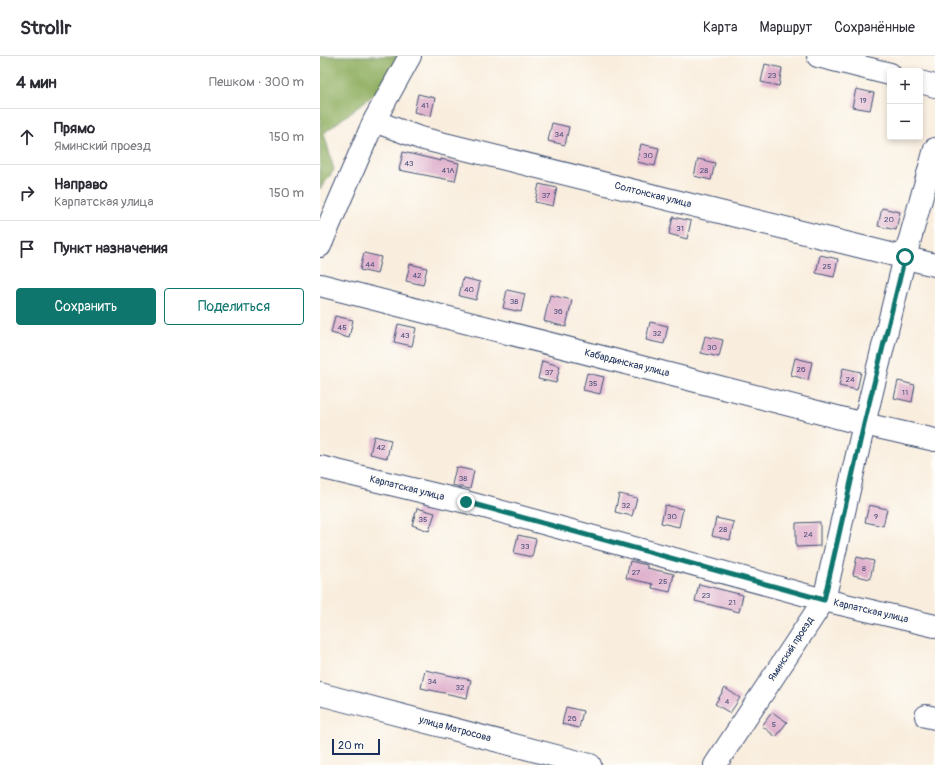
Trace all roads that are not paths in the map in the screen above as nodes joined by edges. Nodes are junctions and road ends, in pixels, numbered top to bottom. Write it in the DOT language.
graph roads {
  1 [pos="410,56"];
  2 [pos="818,56"];
  3 [pos="887,73"];
  4 [pos="923,83"];
  5 [pos="935,86"];
  6 [pos="374,120"];
  7 [pos="935,149"];
  8 [pos="320,246"];
  9 [pos="905,257"];
  10 [pos="935,264"];
  11 [pos="320,284"];
  12 [pos="864,424"];
  13 [pos="935,440"];
  14 [pos="320,467"];
  15 [pos="824,600"];
  16 [pos="935,626"];
  17 [pos="320,694"];
  18 [pos="590,765"];
  19 [pos="715,765"];
  1 -- 6 [label="street"];
  2 -- 3 [label="street"];
  4 -- 5 [label="street"];
  6 -- 8 [label="street"];
  6 -- 9 [label="street, Солтонская улица"];
  7 -- 9 [label="street, Яминский проезд"];
  9 -- 10 [label="street, Солтонская улица"];
  9 -- 12 [label="street, Яминский проезд"];
  11 -- 12 [label="street, Кабардинская улица"];
  12 -- 13 [label="street, Кабардинская улица"];
  12 -- 15 [label="street, Яминский проезд"];
  14 -- 15 [label="street, Карпатская улица"];
  15 -- 16 [label="street, Карпатская улица"];
  15 -- 19 [label="street, Яминский проезд"];
  17 -- 18 [label="street, улица Матросова"];
}
